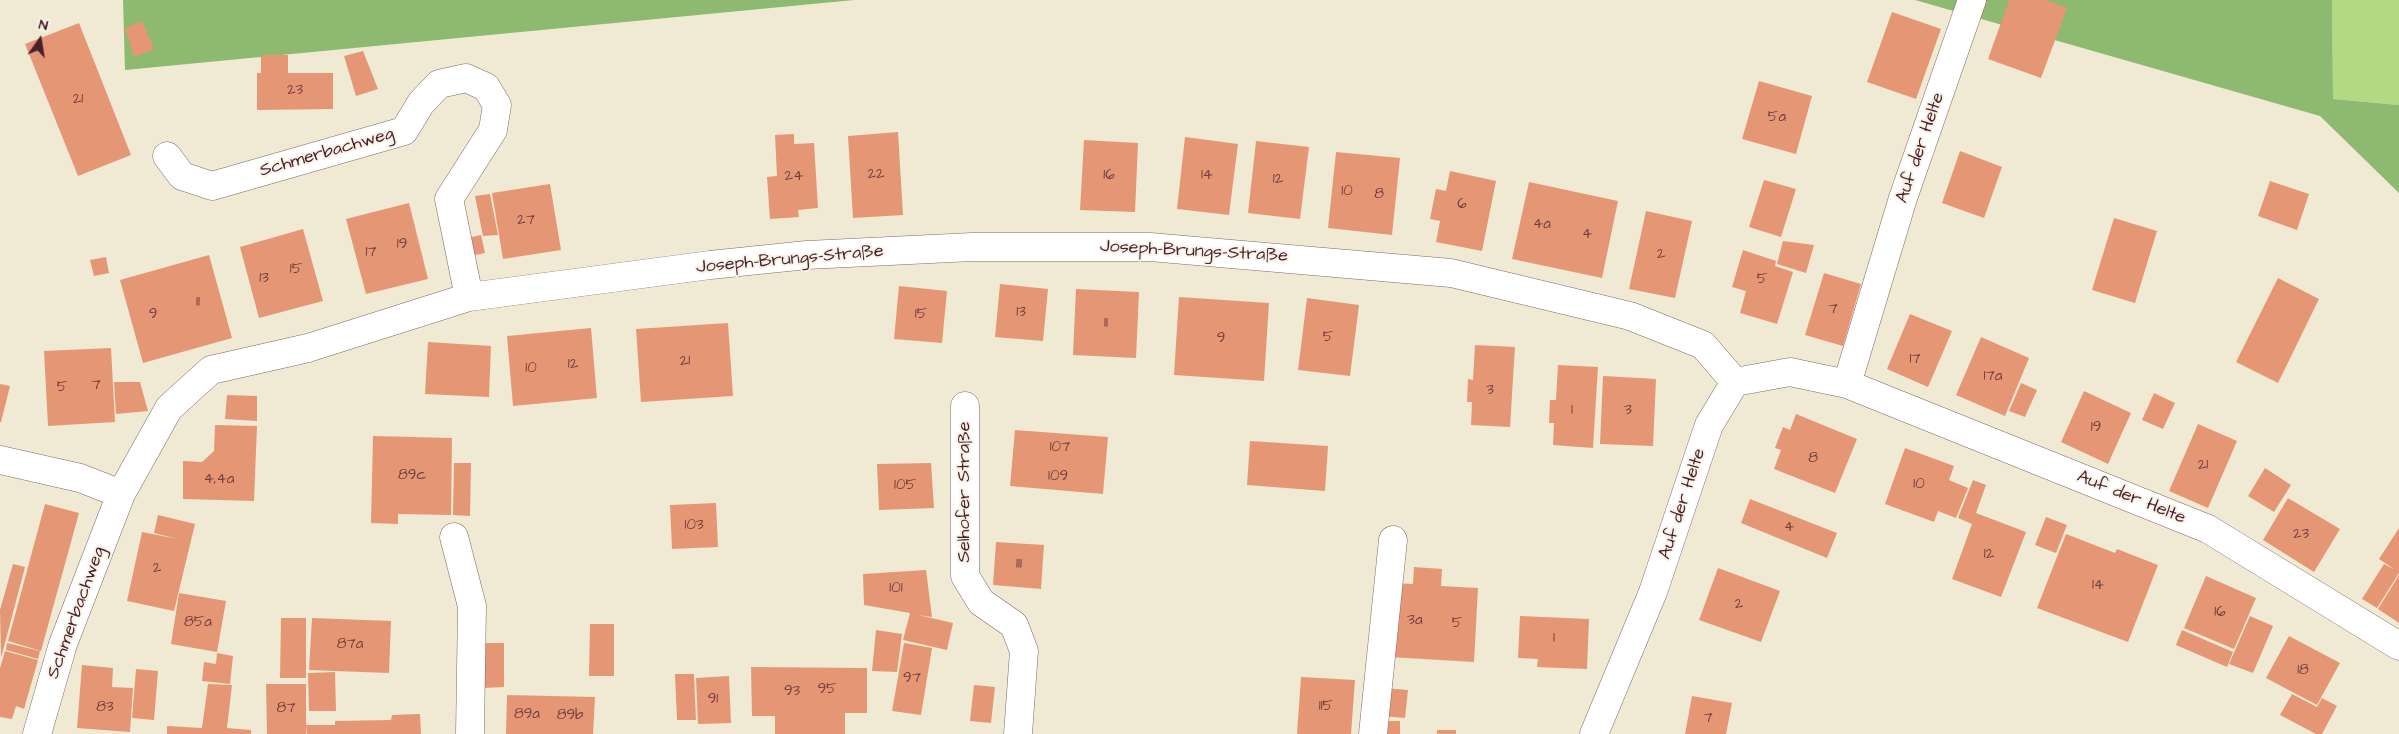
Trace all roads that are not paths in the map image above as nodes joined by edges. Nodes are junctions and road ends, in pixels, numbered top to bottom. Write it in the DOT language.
graph roads {
  1 [pos="1972,0"];
  2 [pos="167,156"];
  3 [pos="627,277"];
  4 [pos="469,297"];
  5 [pos="1735,382"];
  6 [pos="1847,384"];
  7 [pos="964,406"];
  8 [pos="0,460"];
  9 [pos="121,494"];
  10 [pos="454,537"];
  11 [pos="1393,540"];
  12 [pos="2399,646"];
  13 [pos="37,734"];
  14 [pos="470,734"];
  15 [pos="1018,734"];
  16 [pos="1373,734"];
  17 [pos="1594,734"];
  1 -- 6 [label="street, Auf der Helte"];
  2 -- 4 [label="street, Schmerbachweg"];
  3 -- 4 [label="street, Schmerbachweg"];
  3 -- 5 [label="street, Joseph-Brungs-Straße"];
  4 -- 9 [label="street, Schmerbachweg"];
  5 -- 6 [label="street, Auf der Helte"];
  5 -- 17 [label="street, Auf der Helte"];
  6 -- 12 [label="street, Auf der Helte"];
  7 -- 15 [label="street, Selhofer Straße"];
  8 -- 9 [label="street"];
  9 -- 13 [label="street, Schmerbachweg"];
  10 -- 14 [label="street"];
  11 -- 16 [label="street"];
}
